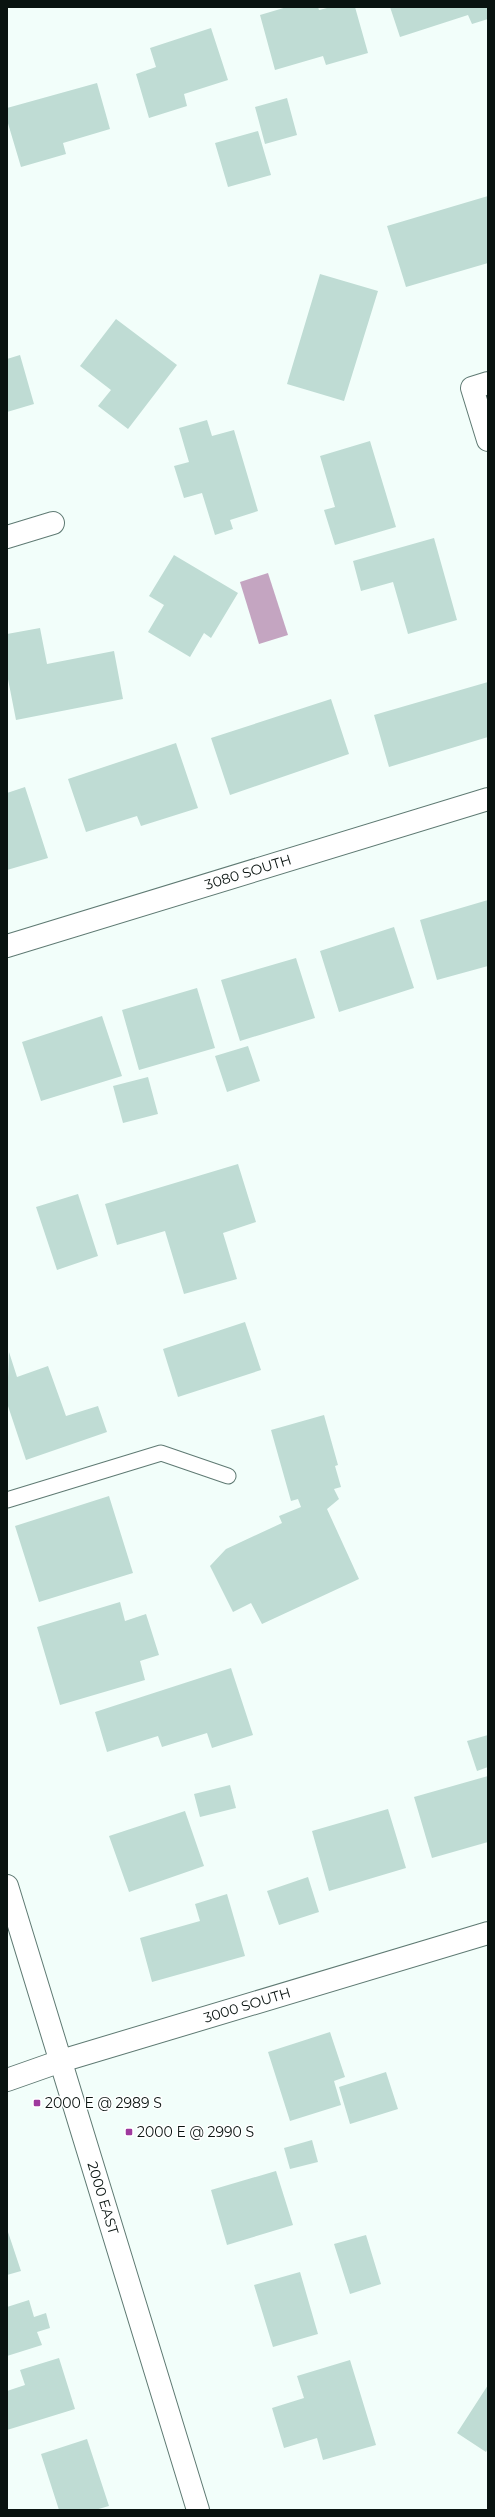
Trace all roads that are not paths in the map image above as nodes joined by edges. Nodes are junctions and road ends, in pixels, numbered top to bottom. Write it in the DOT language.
graph roads {
  1 [pos="480,386"];
  2 [pos="488,440"];
  3 [pos="53,523"];
  4 [pos="7,537"];
  5 [pos="488,799"];
  6 [pos="7,946"];
  7 [pos="228,1476"];
  8 [pos="7,1500"];
  9 [pos="7,1886"];
  10 [pos="488,1933"];
  11 [pos="61,2061"];
  12 [pos="7,2080"];
  13 [pos="198,2510"];
  1 -- 2 [label="street"];
  3 -- 4 [label="street"];
  5 -- 6 [label="street, 3080 SOUTH"];
  7 -- 8 [label="lane"];
  9 -- 11 [label="street, 2000 EAST"];
  10 -- 11 [label="street, 3000 SOUTH"];
  11 -- 12 [label="street, 3000 SOUTH"];
  11 -- 13 [label="street, 2000 EAST"];
}
